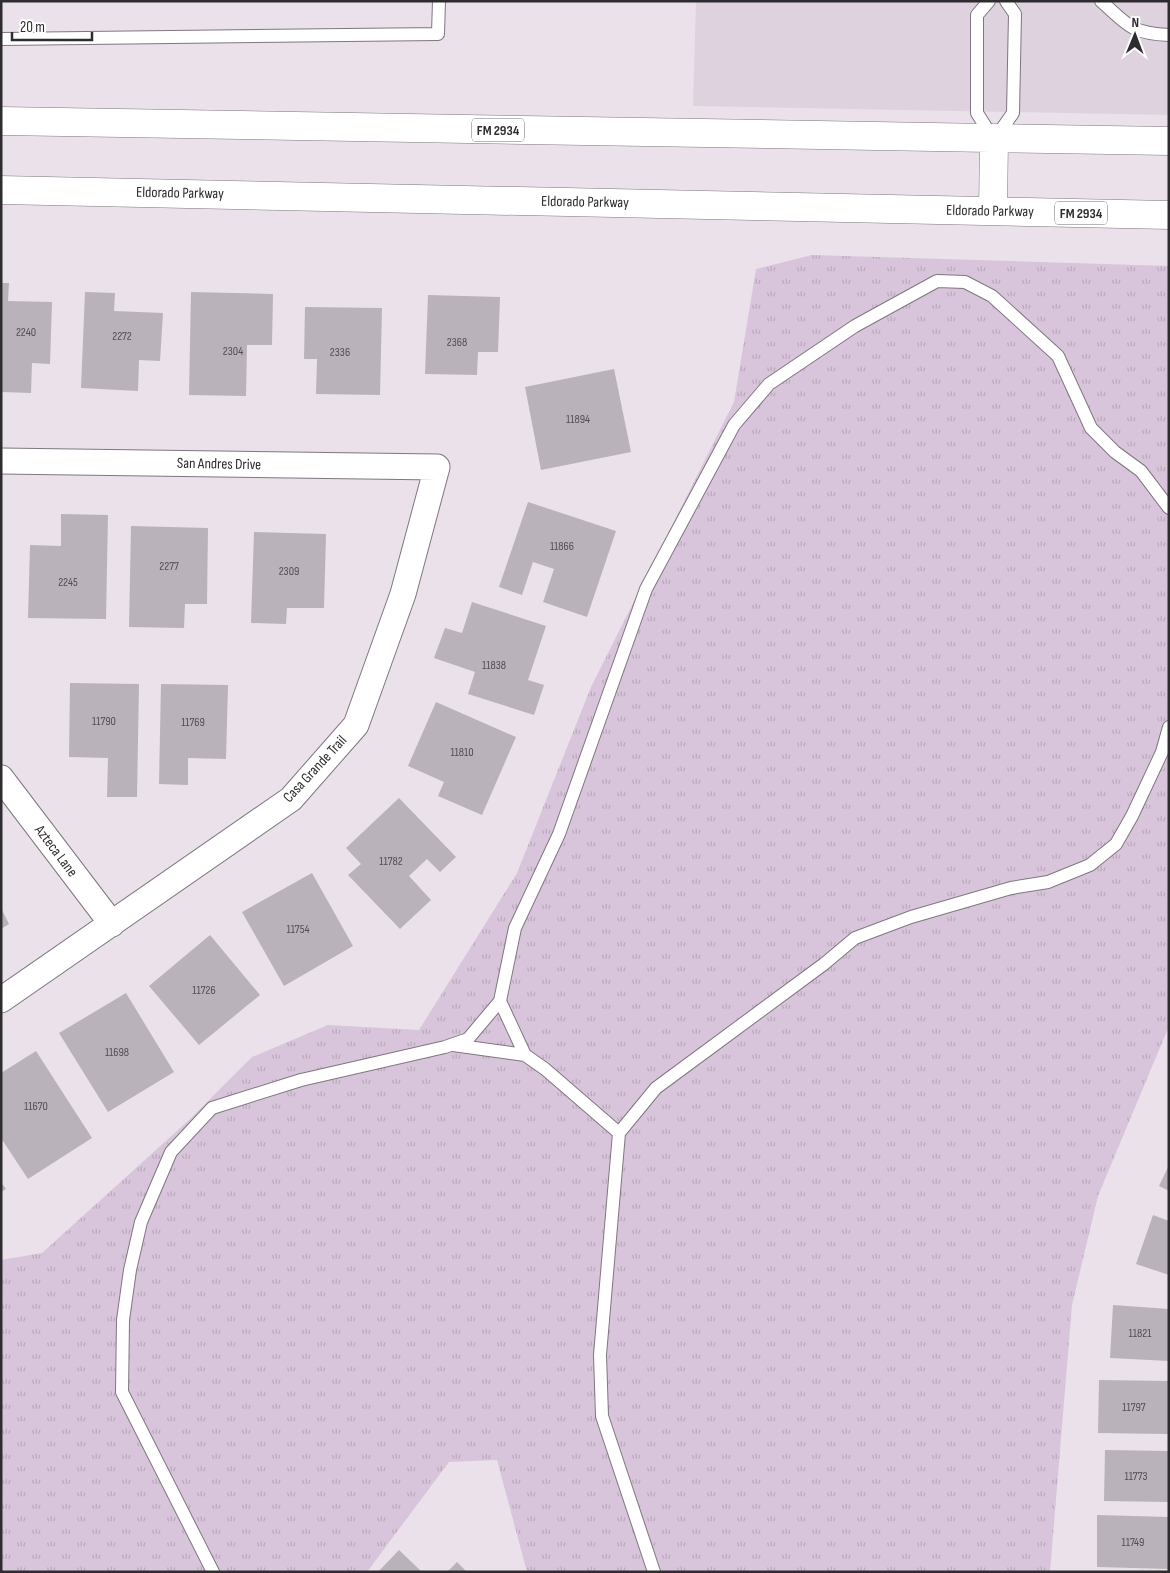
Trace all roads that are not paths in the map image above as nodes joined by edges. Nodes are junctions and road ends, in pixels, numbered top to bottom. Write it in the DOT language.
graph roads {
  1 [pos="439,1"];
  2 [pos="989,1"];
  3 [pos="1006,1"];
  4 [pos="1101,1"];
  5 [pos="1169,35"];
  6 [pos="1,39"];
  7 [pos="1,121"];
  8 [pos="994,140"];
  9 [pos="1169,142"];
  10 [pos="1,190"];
  11 [pos="993,211"];
  12 [pos="1169,215"];
  13 [pos="1,461"];
  14 [pos="437,467"];
  15 [pos="1169,508"];
  16 [pos="1169,727"];
  17 [pos="1,778"];
  18 [pos="112,924"];
  19 [pos="1,1000"];
  20 [pos="500,1001"];
  21 [pos="452,1044"];
  22 [pos="525,1056"];
  23 [pos="619,1133"];
  24 [pos="213,1572"];
  25 [pos="654,1572"];
  1 -- 6 [label="lane"];
  2 -- 8 [label="lane"];
  3 -- 8 [label="lane"];
  4 -- 5 [label="lane"];
  7 -- 8 [label="main road, FM 2934"];
  8 -- 9 [label="main road, FM 2934"];
  8 -- 11 [label="main road"];
  10 -- 11 [label="main road, Eldorado Parkway / FM 2934"];
  11 -- 12 [label="main road, Eldorado Parkway / FM 2934"];
  13 -- 14 [label="street, San Andres Drive"];
  14 -- 18 [label="street, Casa Grande Trail"];
  15 -- 20 [label="lane"];
  16 -- 23 [label="lane"];
  17 -- 18 [label="street, Azteca Lane"];
  18 -- 19 [label="street, Casa Grande Trail"];
  20 -- 21 [label="lane"];
  20 -- 22 [label="lane"];
  21 -- 22 [label="lane"];
  21 -- 24 [label="lane"];
  22 -- 23 [label="lane"];
  23 -- 25 [label="lane"];
}
